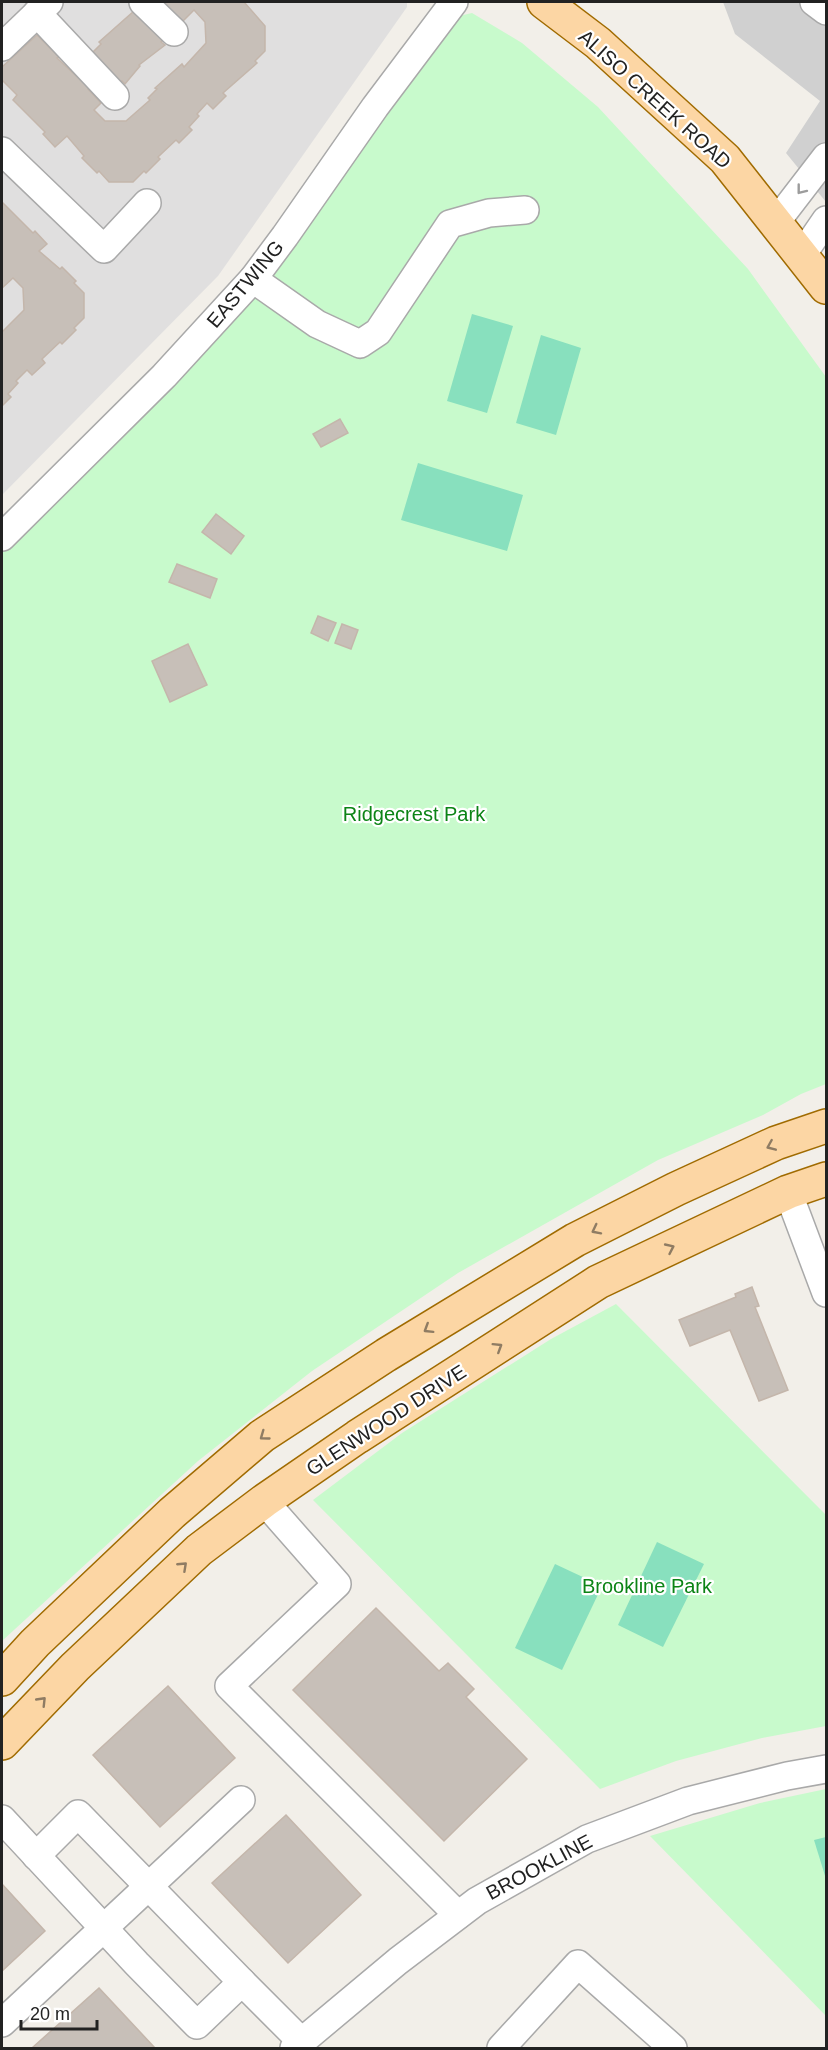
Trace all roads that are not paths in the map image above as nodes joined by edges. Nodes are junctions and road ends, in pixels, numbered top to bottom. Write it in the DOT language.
graph roads {
  1 [pos="143,2"];
  2 [pos="454,2"];
  3 [pos="544,2"];
  4 [pos="814,2"];
  5 [pos="43,7"];
  6 [pos="826,11"];
  7 [pos="174,32"];
  8 [pos="2,47"];
  9 [pos="116,96"];
  10 [pos="2,151"];
  11 [pos="826,158"];
  12 [pos="147,203"];
  13 [pos="525,210"];
  14 [pos="826,220"];
  15 [pos="776,222"];
  16 [pos="802,255"];
  17 [pos="253,279"];
  18 [pos="826,288"];
  19 [pos="2,537"];
  20 [pos="826,1126"];
  21 [pos="826,1179"];
  22 [pos="788,1192"];
  23 [pos="826,1293"];
  24 [pos="264,1501"];
  25 [pos="2,1679"];
  26 [pos="2,1743"];
  27 [pos="826,1769"];
  28 [pos="241,1800"];
  29 [pos="2,1819"];
  30 [pos="36,1856"];
  31 [pos="149,1886"];
  32 [pos="458,1915"];
  33 [pos="104,1928"];
  34 [pos="242,1982"];
  35 [pos="2,2024"];
  36 [pos="298,2045"];
  37 [pos="501,2049"];
  38 [pos="673,2049"];
  1 -- 7 [label="street"];
  2 -- 17 [label="street, EASTWING"];
  3 -- 15 [label="main road, ALISO CREEK ROAD"];
  4 -- 6 [label="street"];
  5 -- 8 [label="street"];
  5 -- 9 [label="street"];
  10 -- 12 [label="street"];
  11 -- 15 [label="street, one-way"];
  13 -- 17 [label="street"];
  14 -- 16 [label="street"];
  15 -- 16 [label="main road, ALISO CREEK ROAD"];
  16 -- 18 [label="main road, ALISO CREEK ROAD"];
  17 -- 19 [label="street, EASTWING"];
  20 -- 25 [label="main road, one-way"];
  21 -- 22 [label="main road, GLENWOOD DRIVE"];
  22 -- 23 [label="street"];
  24 -- 22 [label="main road, GLENWOOD DRIVE, one-way"];
  26 -- 24 [label="main road, GLENWOOD DRIVE, one-way"];
  24 -- 32 [label="street"];
  27 -- 32 [label="street, BROOKLINE"];
  28 -- 31 [label="street"];
  29 -- 30 [label="street"];
  30 -- 31 [label="street"];
  30 -- 33 [label="street"];
  31 -- 33 [label="street"];
  31 -- 34 [label="street"];
  32 -- 36 [label="street, BROOKLINE"];
  33 -- 34 [label="street"];
  33 -- 35 [label="street"];
  34 -- 36 [label="street"];
  37 -- 38 [label="street"];
}
